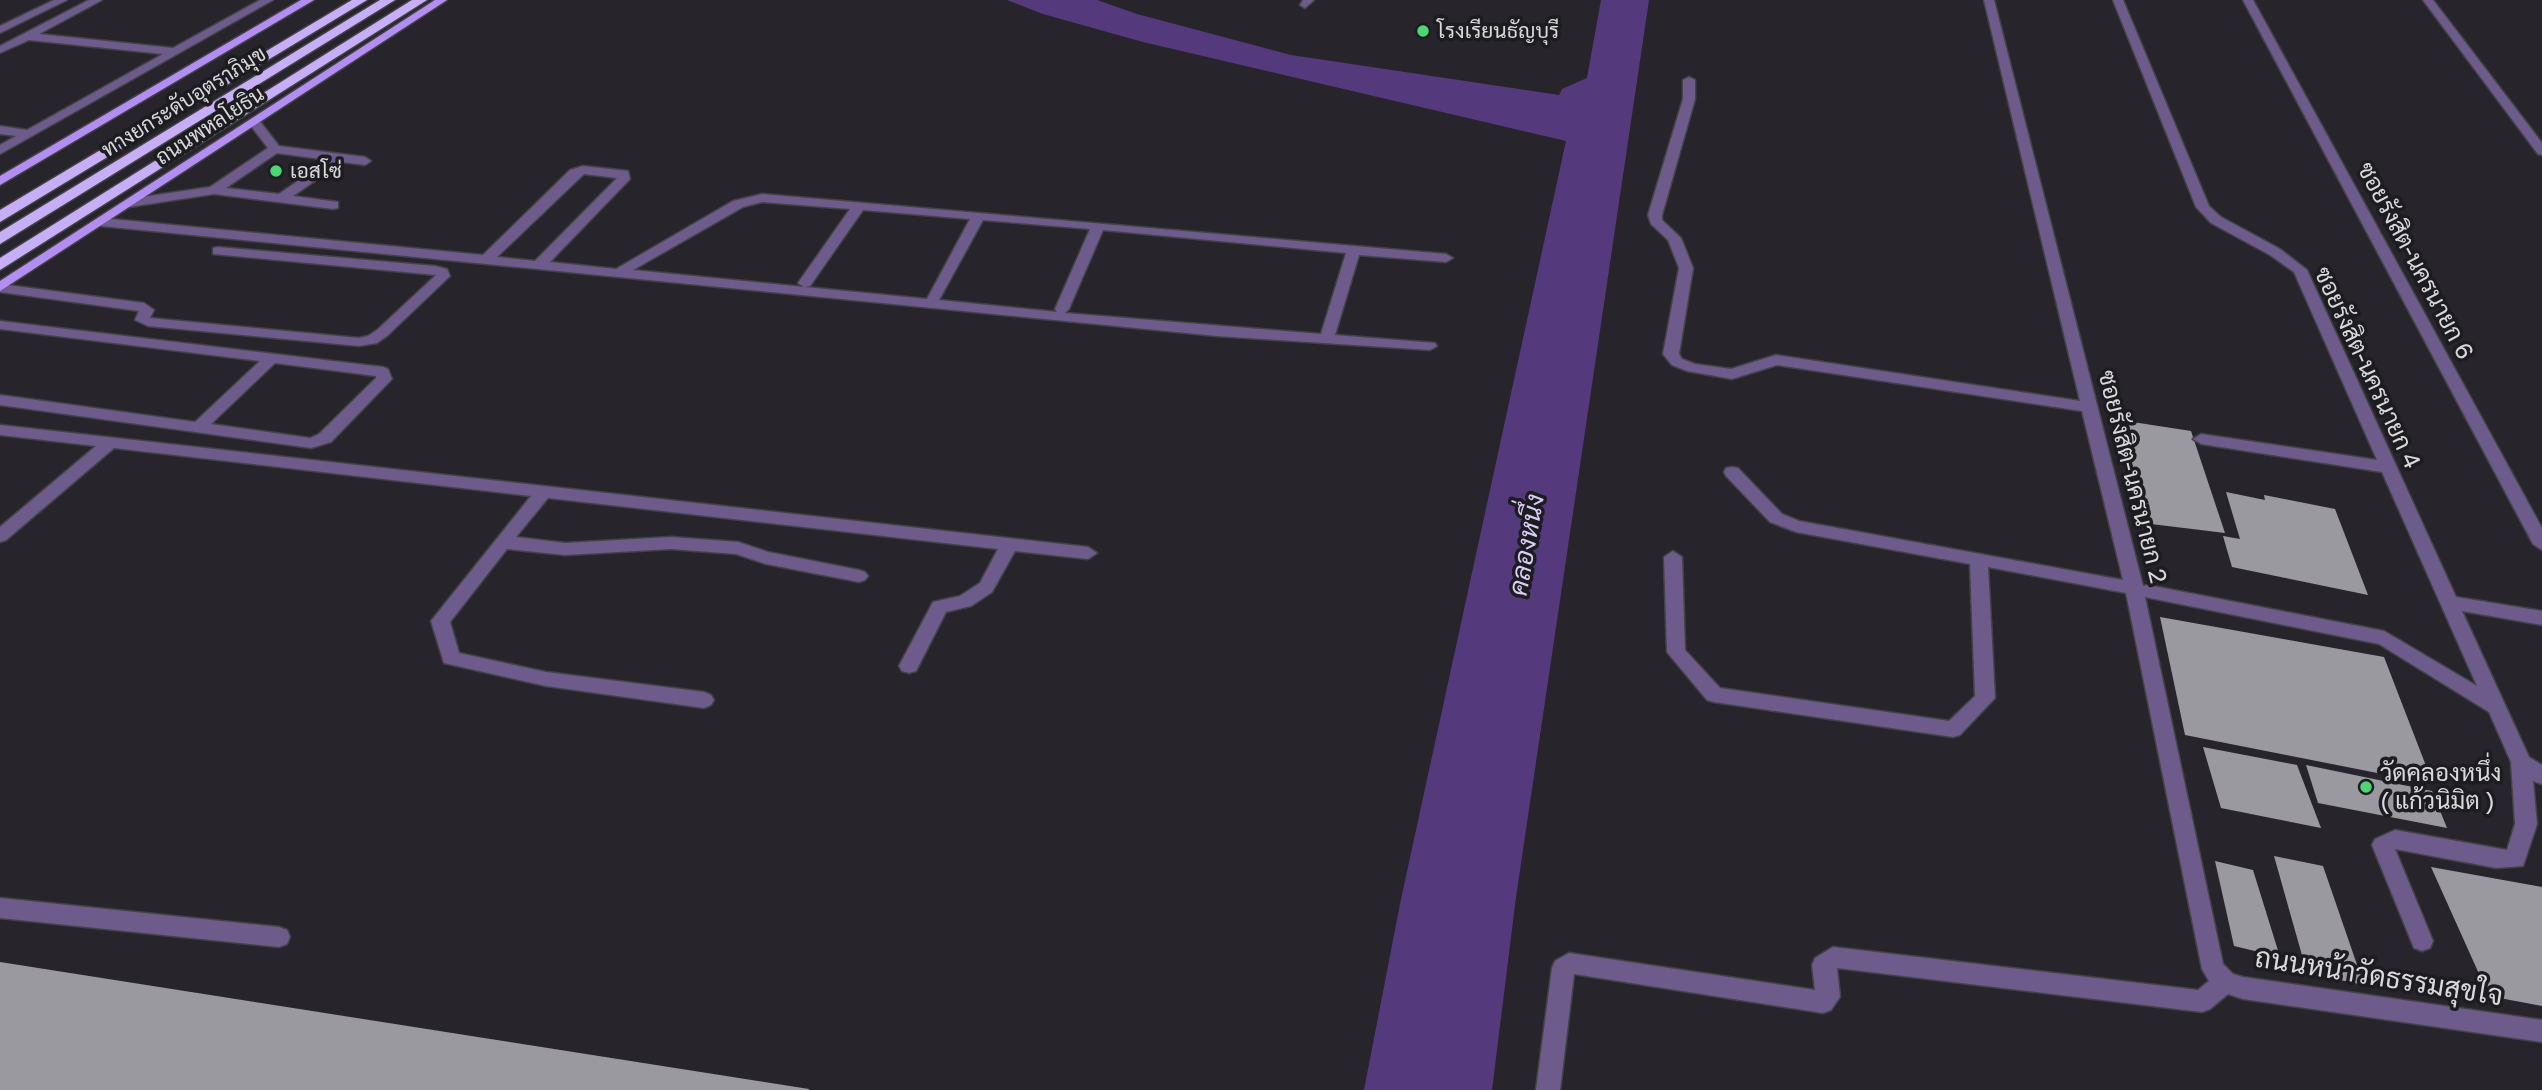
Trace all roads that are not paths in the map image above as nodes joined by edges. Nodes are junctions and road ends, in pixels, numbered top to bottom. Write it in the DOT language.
graph roads {
  1 [pos="62,0"];
  2 [pos="97,0"];
  3 [pos="268,0"];
  4 [pos="309,0"];
  5 [pos="360,0"];
  6 [pos="389,0"];
  7 [pos="421,0"];
  8 [pos="442,0"];
  9 [pos="1989,0"];
  10 [pos="2118,0"];
  11 [pos="2248,0"];
  12 [pos="2428,0"];
  13 [pos="0,30"];
  14 [pos="26,36"];
  15 [pos="0,50"];
  16 [pos="175,52"];
  17 [pos="338,65"];
  18 [pos="1689,80"];
  19 [pos="254,122"];
  20 [pos="218,129"];
  21 [pos="0,130"];
  22 [pos="30,134"];
  23 [pos="275,149"];
  24 [pos="0,150"];
  25 [pos="2542,151"];
  26 [pos="340,158"];
  27 [pos="365,161"];
  28 [pos="0,181"];
  29 [pos="214,190"];
  30 [pos="282,198"];
  31 [pos="130,204"];
  32 [pos="333,205"];
  33 [pos="859,206"];
  34 [pos="0,211"];
  35 [pos="979,216"];
  36 [pos="0,217"];
  37 [pos="101,222"];
  38 [pos="1098,226"];
  39 [pos="0,239"];
  40 [pos="1354,250"];
  41 [pos="218,251"];
  42 [pos="1446,258"];
  43 [pos="486,260"];
  44 [pos="0,265"];
  45 [pos="538,266"];
  46 [pos="617,274"];
  47 [pos="805,283"];
  48 [pos="0,287"];
  49 [pos="933,298"];
  50 [pos="1062,309"];
  51 [pos="4,329"];
  52 [pos="1326,341"];
  53 [pos="1430,346"];
  54 [pos="273,357"];
  55 [pos="0,400"];
  56 [pos="2090,407"];
  57 [pos="198,428"];
  58 [pos="0,430"];
  59 [pos="2201,439"];
  60 [pos="110,443"];
  61 [pos="2388,467"];
  62 [pos="1732,471"];
  63 [pos="543,492"];
  64 [pos="0,536"];
  65 [pos="503,541"];
  66 [pos="1010,544"];
  67 [pos="2542,544"];
  68 [pos="1088,553"];
  69 [pos="1673,557"];
  70 [pos="1979,559"];
  71 [pos="859,576"];
  72 [pos="2141,589"];
  73 [pos="2448,602"];
  74 [pos="2542,618"];
  75 [pos="909,666"];
  76 [pos="704,700"];
  77 [pos="2495,706"];
  78 [pos="2521,762"];
  79 [pos="2542,776"];
  80 [pos="0,908"];
  81 [pos="279,937"];
  82 [pos="2422,942"];
  83 [pos="2219,975"];
  84 [pos="2542,1031"];
  85 [pos="1548,1090"];
  1 -- 13 [label="street"];
  2 -- 14 [label="street"];
  3 -- 16 [label="street"];
  4 -- 28 [label="main road"];
  5 -- 34 [label="highway, ถนนพหลโยธิน"];
  5 -- 36 [label="highway, ทางยกระดับอุตราภิมุข"];
  6 -- 39 [label="highway, ทางยกระดับอุตราภิมุข"];
  7 -- 20 [label="highway, ถนนพหลโยธิน"];
  8 -- 17 [label="main road, ถนนพหลโยธิน"];
  9 -- 56 [label="street, ซอยรังสิต-นครนายก 2"];
  10 -- 61 [label="street, ซอยรังสิต-นครนายก 4"];
  11 -- 67 [label="street, ซอยรังสิต-นครนายก 6"];
  12 -- 25 [label="street"];
  14 -- 15 [label="street"];
  14 -- 16 [label="street"];
  16 -- 22 [label="street"];
  17 -- 19 [label="main road, ถนนพหลโยธิน"];
  17 -- 20 [label="highway"];
  18 -- 56 [label="street"];
  19 -- 23 [label="street"];
  19 -- 31 [label="main road, ถนนพหลโยธิน"];
  20 -- 44 [label="highway, ถนนพหลโยธิน"];
  21 -- 22 [label="street"];
  22 -- 24 [label="street"];
  23 -- 26 [label="street"];
  23 -- 29 [label="street"];
  26 -- 27 [label="street"];
  26 -- 30 [label="street"];
  29 -- 30 [label="street"];
  29 -- 31 [label="street"];
  30 -- 32 [label="street"];
  31 -- 37 [label="main road, ถนนพหลโยธิน"];
  33 -- 35 [label="street"];
  33 -- 46 [label="street"];
  33 -- 47 [label="street"];
  35 -- 38 [label="street"];
  35 -- 49 [label="street"];
  37 -- 43 [label="street"];
  37 -- 48 [label="main road, ถนนพหลโยธิน"];
  38 -- 40 [label="street"];
  38 -- 50 [label="street"];
  40 -- 42 [label="street"];
  40 -- 52 [label="street"];
  41 -- 48 [label="street"];
  43 -- 45 [label="street"];
  43 -- 45 [label="street"];
  45 -- 46 [label="street"];
  46 -- 52 [label="street"];
  51 -- 54 [label="street"];
  52 -- 53 [label="street"];
  54 -- 57 [label="street"];
  54 -- 57 [label="street"];
  55 -- 57 [label="street"];
  56 -- 72 [label="street, ซอยรังสิต-นครนายก 2"];
  58 -- 60 [label="street"];
  59 -- 61 [label="street"];
  60 -- 63 [label="street"];
  60 -- 64 [label="street"];
  61 -- 73 [label="street, ซอยรังสิต-นครนายก 4"];
  62 -- 70 [label="street"];
  63 -- 65 [label="street"];
  63 -- 66 [label="street"];
  65 -- 71 [label="street"];
  65 -- 76 [label="street"];
  66 -- 68 [label="street"];
  66 -- 75 [label="street"];
  69 -- 70 [label="street"];
  70 -- 72 [label="street"];
  72 -- 77 [label="street"];
  72 -- 83 [label="street, ซอยรังสิต-นครนายก 2"];
  73 -- 74 [label="street"];
  73 -- 77 [label="street, ซอยรังสิต-นครนายก 4"];
  77 -- 78 [label="street, ซอยรังสิต-นครนายก 4"];
  78 -- 79 [label="street"];
  78 -- 82 [label="street"];
  80 -- 81 [label="street"];
  83 -- 84 [label="street, ถนนหน้าวัดธรรมสุขใจ"];
  83 -- 85 [label="street"];
}
